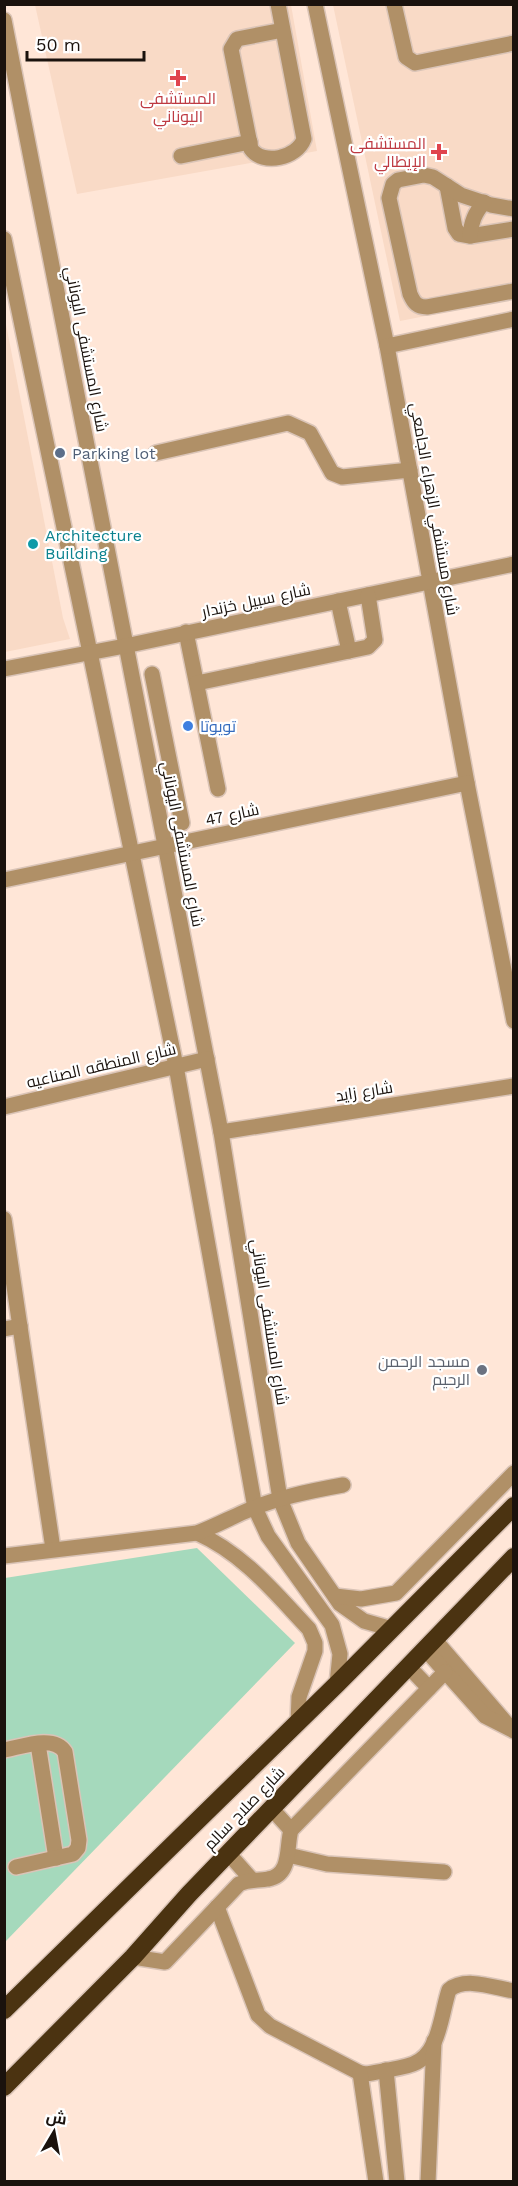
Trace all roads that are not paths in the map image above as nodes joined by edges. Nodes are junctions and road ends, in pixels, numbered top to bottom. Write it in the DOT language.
graph roads {
  1 [pos="278,4"];
  2 [pos="315,4"];
  3 [pos="394,4"];
  4 [pos="4,20"];
  5 [pos="283,30"];
  6 [pos="7,42"];
  7 [pos="513,43"];
  8 [pos="250,142"];
  9 [pos="181,156"];
  10 [pos="447,186"];
  11 [pos="484,202"];
  12 [pos="513,209"];
  13 [pos="513,229"];
  14 [pos="470,236"];
  15 [pos="4,240"];
  16 [pos="513,291"];
  17 [pos="513,319"];
  18 [pos="387,346"];
  19 [pos="156,453"];
  20 [pos="410,470"];
  21 [pos="513,564"];
  22 [pos="430,582"];
  23 [pos="368,595"];
  24 [pos="338,601"];
  25 [pos="186,632"];
  26 [pos="125,646"];
  27 [pos="349,651"];
  28 [pos="91,653"];
  29 [pos="4,669"];
  30 [pos="152,674"];
  31 [pos="197,683"];
  32 [pos="167,749"];
  33 [pos="147,754"];
  34 [pos="467,783"];
  35 [pos="218,789"];
  36 [pos="182,823"];
  37 [pos="165,847"];
  38 [pos="132,854"];
  39 [pos="4,880"];
  40 [pos="513,1021"];
  41 [pos="207,1059"];
  42 [pos="176,1066"];
  43 [pos="513,1086"];
  44 [pos="4,1107"];
  45 [pos="221,1132"];
  46 [pos="4,1219"];
  47 [pos="12,1327"];
  48 [pos="513,1473"];
  49 [pos="343,1485"];
  50 [pos="280,1499"];
  51 [pos="513,1506"];
  52 [pos="255,1508"];
  53 [pos="196,1533"];
  54 [pos="53,1549"];
  55 [pos="4,1556"];
  56 [pos="513,1557"];
  57 [pos="335,1596"];
  58 [pos="392,1629"];
  59 [pos="429,1644"];
  60 [pos="408,1666"];
  61 [pos="445,1672"];
  62 [pos="337,1684"];
  63 [pos="429,1688"];
  64 [pos="298,1723"];
  65 [pos="512,1730"];
  66 [pos="38,1744"];
  67 [pos="4,1750"];
  68 [pos="271,1808"];
  69 [pos="291,1830"];
  70 [pos="228,1853"];
  71 [pos="288,1855"];
  72 [pos="56,1858"];
  73 [pos="16,1868"];
  74 [pos="444,1872"];
  75 [pos="252,1880"];
  76 [pos="217,1907"];
  77 [pos="134,1957"];
  78 [pos="513,1991"];
  79 [pos="4,2010"];
  80 [pos="434,2041"];
  81 [pos="386,2070"];
  82 [pos="360,2073"];
  83 [pos="4,2087"];
  84 [pos="376,2181"];
  85 [pos="398,2181"];
  86 [pos="428,2181"];
  1 -- 5 [label="street"];
  2 -- 18 [label="street, شارع مستشفي الزهراء الجامعي"];
  3 -- 7 [label="street"];
  4 -- 6 [label="street, شارع المستشفى اليوناني"];
  5 -- 8 [label="street"];
  5 -- 8 [label="street"];
  6 -- 26 [label="street, شارع المستشفى اليوناني"];
  8 -- 9 [label="street"];
  10 -- 11 [label="street"];
  10 -- 14 [label="street"];
  10 -- 16 [label="street"];
  11 -- 12 [label="street"];
  11 -- 14 [label="street"];
  13 -- 14 [label="street"];
  15 -- 28 [label="street"];
  17 -- 18 [label="street"];
  18 -- 20 [label="street, شارع مستشفي الزهراء الجامعي"];
  19 -- 20 [label="street"];
  20 -- 22 [label="street, شارع مستشفي الزهراء الجامعي"];
  21 -- 22 [label="street, شارع سبيل خزندار"];
  22 -- 23 [label="street, شارع سبيل خزندار"];
  22 -- 34 [label="street, شارع مستشفي الزهراء الجامعي"];
  23 -- 24 [label="street, شارع سبيل خزندار"];
  23 -- 27 [label="street"];
  24 -- 25 [label="street, شارع سبيل خزندار"];
  24 -- 27 [label="street"];
  25 -- 26 [label="street, شارع سبيل خزندار"];
  25 -- 31 [label="street"];
  26 -- 28 [label="street, شارع سبيل خزندار"];
  26 -- 33 [label="street, شارع المستشفى اليوناني"];
  27 -- 31 [label="street"];
  28 -- 29 [label="street, شارع سبيل خزندار"];
  28 -- 38 [label="street"];
  30 -- 32 [label="street"];
  31 -- 35 [label="street"];
  32 -- 33 [label="street"];
  32 -- 36 [label="street"];
  33 -- 37 [label="street, شارع المستشفى اليوناني"];
  34 -- 37 [label="street, شارع 47"];
  34 -- 40 [label="street, شارع مستشفي الزهراء الجامعي"];
  37 -- 38 [label="street, شارع 47"];
  37 -- 41 [label="street, شارع المستشفى اليوناني"];
  38 -- 39 [label="street, شارع 47"];
  38 -- 42 [label="street"];
  41 -- 42 [label="street, شارع المنطقه الصناعيه"];
  41 -- 45 [label="street, شارع المستشفى اليوناني"];
  42 -- 44 [label="street, شارع المنطقه الصناعيه"];
  42 -- 52 [label="street"];
  43 -- 45 [label="street, شارع زايد"];
  45 -- 50 [label="street, شارع المستشفى اليوناني"];
  46 -- 47 [label="street"];
  47 -- 54 [label="street"];
  48 -- 57 [label="street"];
  49 -- 50 [label="street"];
  50 -- 52 [label="street"];
  50 -- 57 [label="street, شارع المستشفى اليوناني"];
  51 -- 58 [label="highway, شارع صلاح سالم"];
  52 -- 53 [label="street"];
  52 -- 62 [label="street"];
  53 -- 54 [label="street"];
  53 -- 64 [label="street"];
  54 -- 55 [label="street"];
  56 -- 59 [label="highway, شارع صلاح سالم"];
  57 -- 58 [label="street, شارع المستشفى اليوناني"];
  58 -- 62 [label="highway, شارع صلاح سالم"];
  59 -- 60 [label="highway, شارع صلاح سالم"];
  59 -- 61 [label="street"];
  59 -- 65 [label="street"];
  60 -- 63 [label="street"];
  60 -- 68 [label="highway, شارع صلاح سالم"];
  61 -- 63 [label="street"];
  61 -- 65 [label="street"];
  62 -- 64 [label="highway, شارع صلاح سالم"];
  63 -- 69 [label="street"];
  64 -- 79 [label="highway, شارع صلاح سالم"];
  66 -- 67 [label="street"];
  66 -- 72 [label="street"];
  66 -- 72 [label="street"];
  68 -- 69 [label="street"];
  68 -- 70 [label="highway, شارع صلاح سالم"];
  69 -- 71 [label="street"];
  70 -- 75 [label="street"];
  70 -- 77 [label="highway, شارع صلاح سالم"];
  71 -- 74 [label="street"];
  71 -- 75 [label="street"];
  72 -- 73 [label="street"];
  75 -- 76 [label="street"];
  76 -- 77 [label="street"];
  76 -- 82 [label="street"];
  77 -- 83 [label="highway, شارع صلاح سالم"];
  78 -- 80 [label="street"];
  80 -- 81 [label="street"];
  80 -- 86 [label="street"];
  81 -- 82 [label="street"];
  81 -- 85 [label="street"];
  82 -- 84 [label="street"];
}
